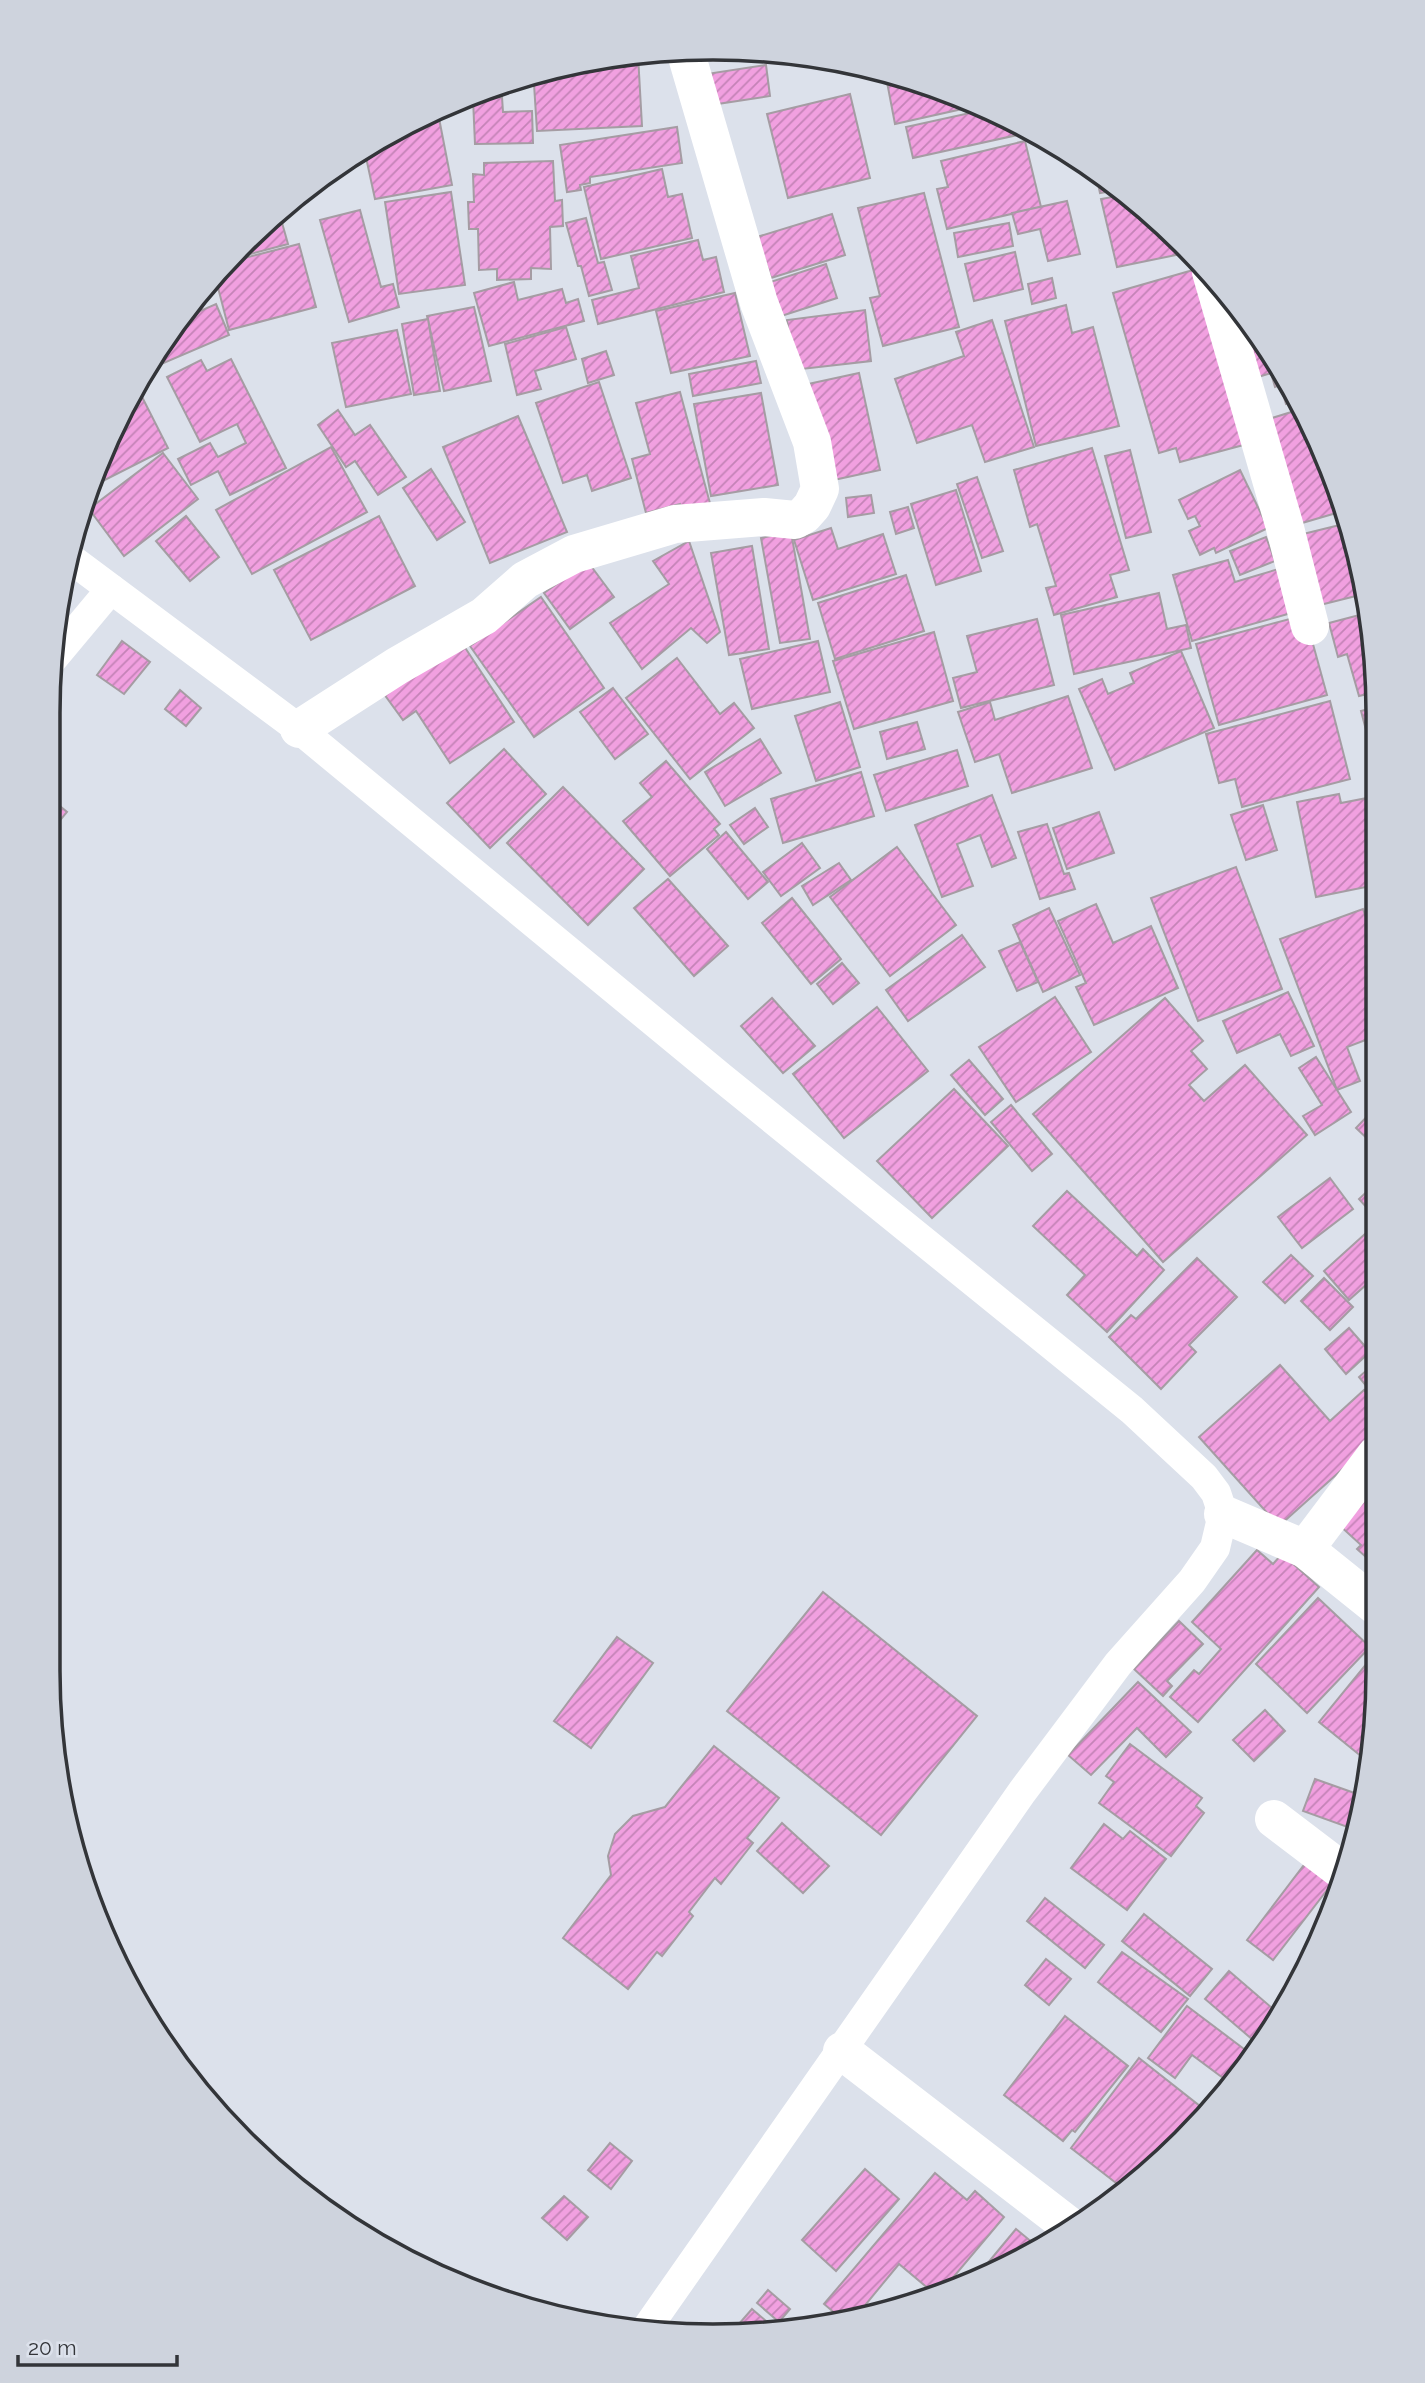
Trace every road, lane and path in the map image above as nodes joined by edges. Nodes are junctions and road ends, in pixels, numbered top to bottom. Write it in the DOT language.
graph roads {
  1 [pos="688,61"];
  2 [pos="1218,300"];
  3 [pos="77,564"];
  4 [pos="111,589"];
  5 [pos="1310,626"];
  6 [pos="63,646"];
  7 [pos="299,729"];
  8 [pos="1366,1468"];
  9 [pos="1223,1514"];
  10 [pos="1304,1549"];
  11 [pos="1366,1598"];
  12 [pos="1274,1819"];
  13 [pos="1335,1866"];
  14 [pos="842,2051"];
  15 [pos="1063,2221"];
  16 [pos="652,2320"];
  1 -- 7 [label="street"];
  2 -- 5 [label="street"];
  3 -- 4 [label="lane"];
  4 -- 6 [label="lane"];
  4 -- 7 [label="lane"];
  7 -- 9 [label="lane"];
  8 -- 10 [label="street"];
  9 -- 10 [label="street"];
  9 -- 14 [label="lane"];
  10 -- 11 [label="street"];
  12 -- 13 [label="street"];
  14 -- 15 [label="street"];
  14 -- 16 [label="lane"];
}
